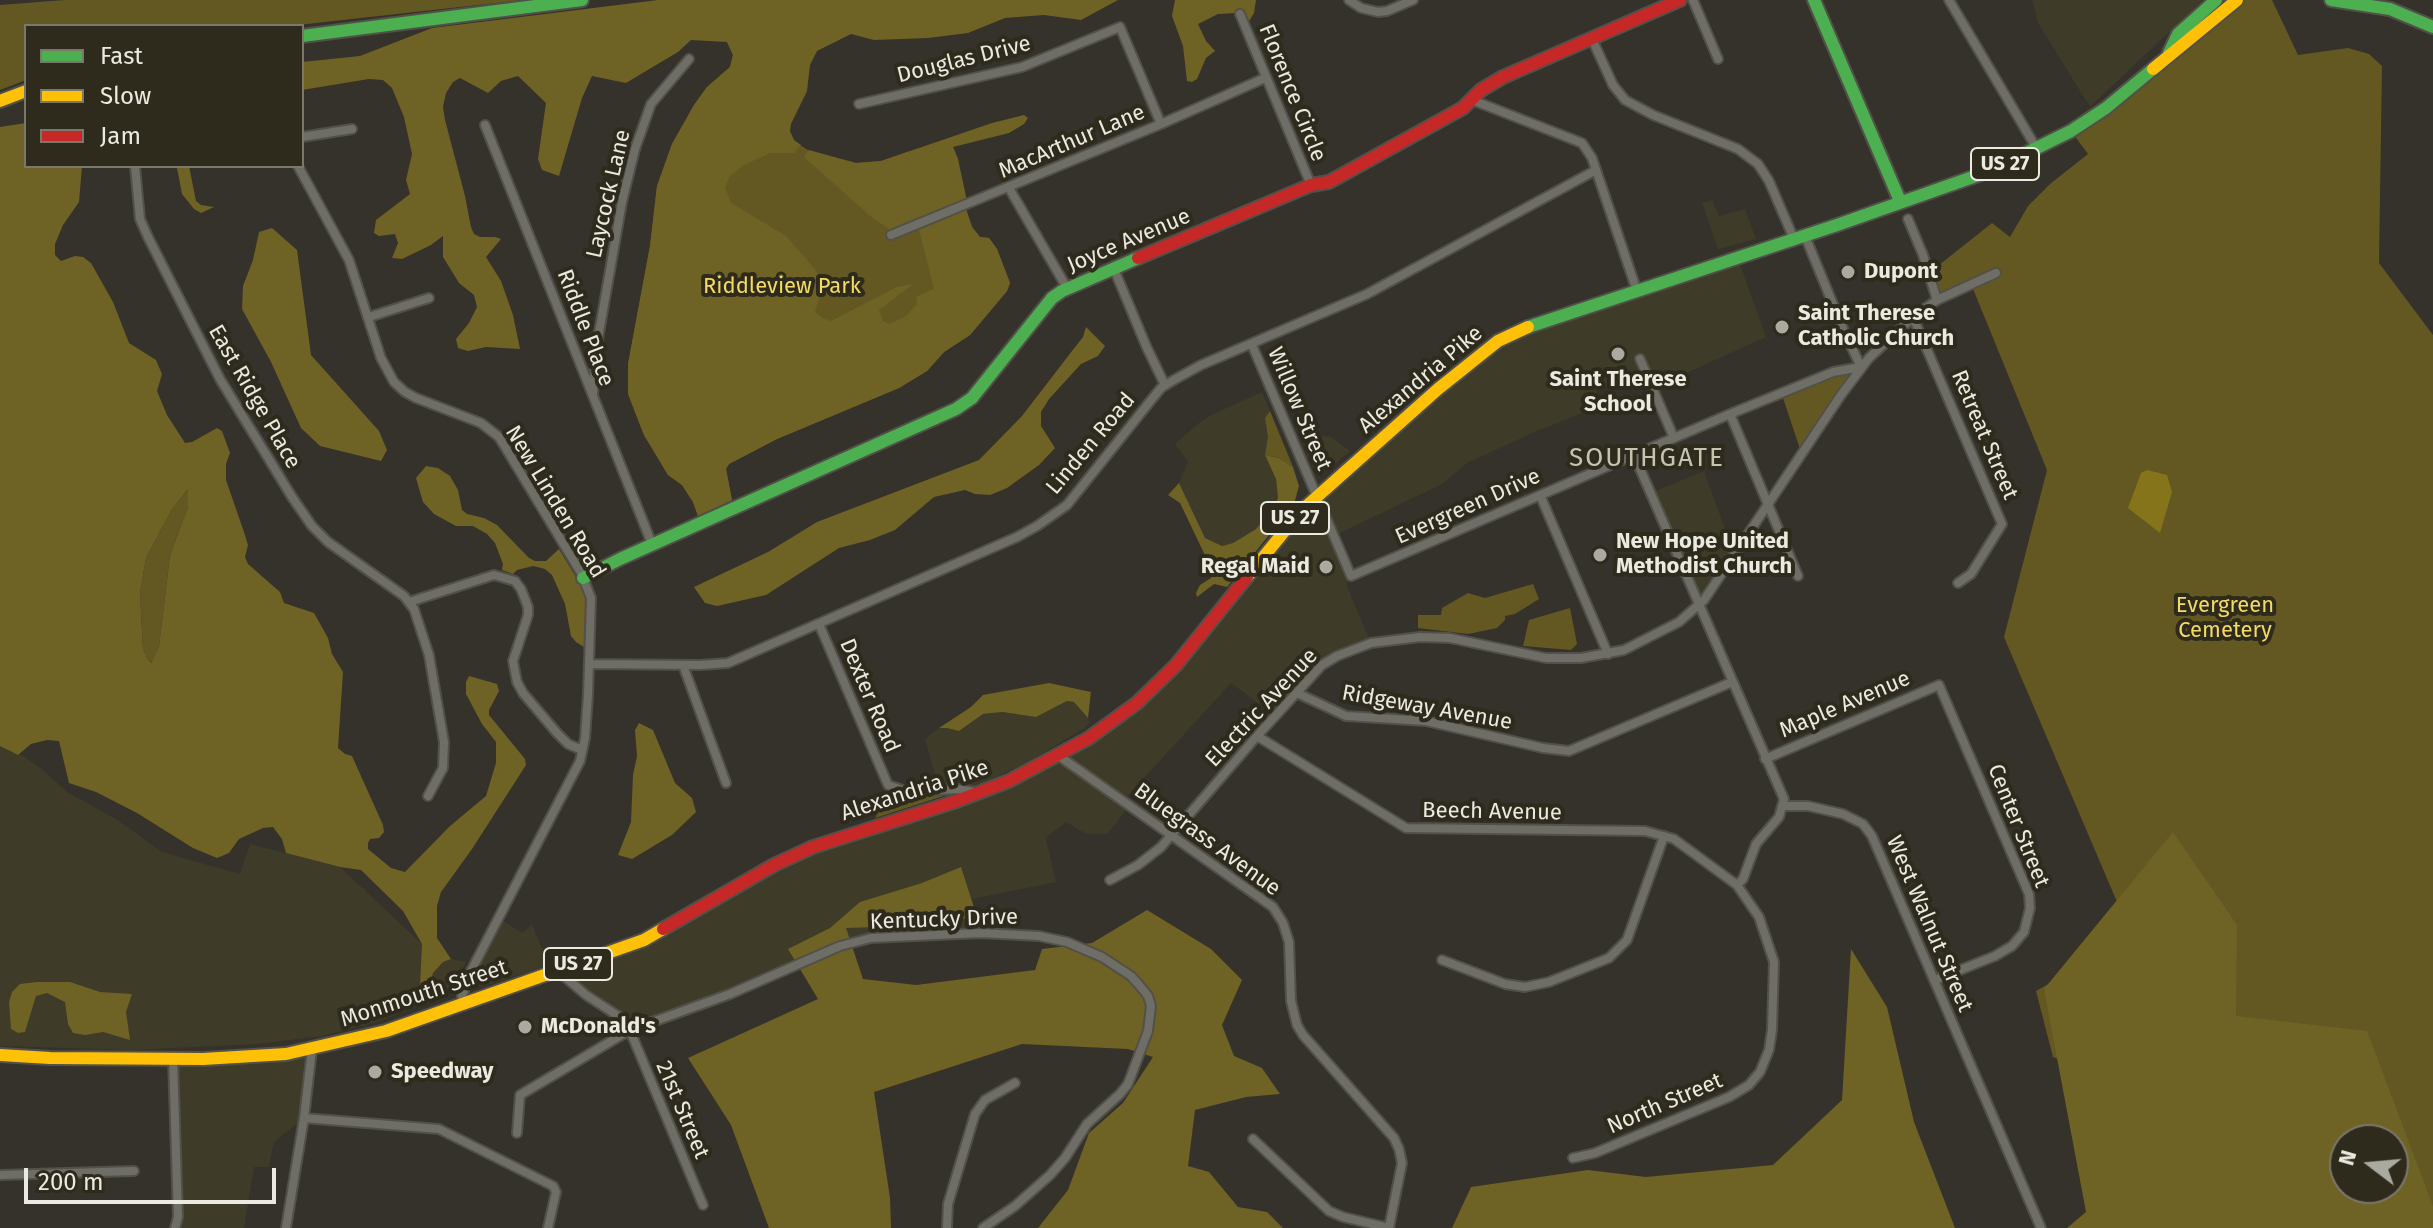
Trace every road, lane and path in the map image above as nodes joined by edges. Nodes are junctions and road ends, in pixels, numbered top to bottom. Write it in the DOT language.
graph roads {
  1 [pos="582,0"];
  2 [pos="1349,0"];
  3 [pos="1413,0"];
  4 [pos="1680,0"];
  5 [pos="1693,0"];
  6 [pos="1814,0"];
  7 [pos="1949,0"];
  8 [pos="2216,0"];
  9 [pos="2237,0"];
  10 [pos="2331,0"];
  11 [pos="1240,14"];
  12 [pos="2433,27"];
  13 [pos="304,36"];
  14 [pos="1592,39"];
  15 [pos="2167,56"];
  16 [pos="689,59"];
  17 [pos="1718,59"];
  18 [pos="1265,78"];
  19 [pos="24,92"];
  20 [pos="1472,100"];
  21 [pos="0,101"];
  22 [pos="859,104"];
  23 [pos="1161,124"];
  24 [pos="485,125"];
  25 [pos="352,129"];
  26 [pos="304,137"];
  27 [pos="2037,149"];
  28 [pos="135,168"];
  29 [pos="299,168"];
  30 [pos="1596,170"];
  31 [pos="1311,185"];
  32 [pos="1009,188"];
  33 [pos="1902,206"];
  34 [pos="1908,219"];
  35 [pos="891,235"];
  36 [pos="1799,238"];
  37 [pos="1114,269"];
  38 [pos="1996,273"];
  39 [pos="1067,288"];
  40 [pos="1637,291"];
  41 [pos="429,298"];
  42 [pos="1937,300"];
  43 [pos="369,317"];
  44 [pos="1913,317"];
  45 [pos="1252,345"];
  46 [pos="1640,359"];
  47 [pos="1861,367"];
  48 [pos="1165,385"];
  49 [pos="593,399"];
  50 [pos="1730,414"];
  51 [pos="1674,438"];
  52 [pos="1634,455"];
  53 [pos="1540,495"];
  54 [pos="1317,497"];
  55 [pos="1769,504"];
  56 [pos="652,544"];
  57 [pos="1351,576"];
  58 [pos="1798,576"];
  59 [pos="583,578"];
  60 [pos="1958,583"];
  61 [pos="409,602"];
  62 [pos="1700,606"];
  63 [pos="819,624"];
  64 [pos="1608,654"];
  65 [pos="589,664"];
  66 [pos="683,665"];
  67 [pos="1732,682"];
  68 [pos="1939,685"];
  69 [pos="1297,693"];
  70 [pos="1257,736"];
  71 [pos="582,750"];
  72 [pos="1059,756"];
  73 [pos="1765,759"];
  74 [pos="726,783"];
  75 [pos="978,794"];
  76 [pos="428,796"];
  77 [pos="1783,806"];
  78 [pos="1171,834"];
  79 [pos="1664,836"];
  80 [pos="829,841"];
  81 [pos="1110,880"];
  82 [pos="1737,885"];
  83 [pos="1442,960"];
  84 [pos="558,971"];
  85 [pos="1935,980"];
  86 [pos="463,1004"];
  87 [pos="630,1030"];
  88 [pos="312,1049"];
  89 [pos="0,1055"];
  90 [pos="50,1058"];
  91 [pos="173,1058"];
  92 [pos="0,1063"];
  93 [pos="1015,1083"];
  94 [pos="304,1118"];
  95 [pos="517,1133"];
  96 [pos="1253,1139"];
  97 [pos="1573,1158"];
  98 [pos="134,1171"];
  99 [pos="0,1175"];
  100 [pos="703,1205"];
  101 [pos="175,1228"];
  102 [pos="286,1228"];
  103 [pos="548,1228"];
  104 [pos="947,1228"];
  105 [pos="983,1228"];
  106 [pos="1389,1228"];
  107 [pos="2041,1228"];
  1 -- 13 [label="main road"];
  2 -- 3 [label="street"];
  4 -- 14 [label="main road, Joyce Avenue"];
  5 -- 17 [label="street"];
  6 -- 33 [label="main road"];
  7 -- 27 [label="street"];
  8 -- 15 [label="main road, Alexandria Pike / US 27"];
  9 -- 15 [label="main road, Alexandria Pike / US 27"];
  10 -- 12 [label="main road"];
  11 -- 18 [label="street, Florence Circle"];
  14 -- 20 [label="main road, Joyce Avenue"];
  14 -- 36 [label="street"];
  15 -- 27 [label="main road, Alexandria Pike / US 27"];
  16 -- 49 [label="street, Laycock Lane"];
  18 -- 23 [label="street, MacArthur Lane"];
  18 -- 31 [label="street, Florence Circle"];
  19 -- 21 [label="main road"];
  20 -- 30 [label="street"];
  20 -- 31 [label="main road, Joyce Avenue"];
  22 -- 23 [label="street, Douglas Drive"];
  23 -- 32 [label="street, MacArthur Lane"];
  24 -- 49 [label="street, Riddle Place"];
  25 -- 26 [label="street"];
  27 -- 33 [label="main road, Alexandria Pike / US 27"];
  28 -- 61 [label="street, East Ridge Place"];
  29 -- 43 [label="street, New Linden Road"];
  30 -- 40 [label="street"];
  30 -- 45 [label="street, Linden Road"];
  31 -- 37 [label="main road, Joyce Avenue"];
  32 -- 35 [label="street, MacArthur Lane"];
  32 -- 39 [label="street"];
  33 -- 36 [label="main road, Alexandria Pike / US 27"];
  34 -- 42 [label="street"];
  36 -- 40 [label="main road, Alexandria Pike / US 27"];
  36 -- 47 [label="street"];
  37 -- 39 [label="main road, Joyce Avenue"];
  37 -- 48 [label="street"];
  38 -- 42 [label="street"];
  39 -- 56 [label="main road, Joyce Avenue"];
  40 -- 54 [label="main road, Alexandria Pike / US 27"];
  41 -- 43 [label="street"];
  42 -- 44 [label="street"];
  43 -- 59 [label="street, New Linden Road"];
  44 -- 47 [label="street"];
  44 -- 60 [label="street, Retreat Street"];
  45 -- 48 [label="street, Linden Road"];
  45 -- 54 [label="street, Willow Street"];
  46 -- 51 [label="street"];
  47 -- 50 [label="street, Evergreen Drive"];
  47 -- 55 [label="street, Electric Avenue"];
  48 -- 63 [label="street, Linden Road"];
  49 -- 56 [label="street, Riddle Place"];
  50 -- 51 [label="street, Evergreen Drive"];
  50 -- 55 [label="street"];
  51 -- 52 [label="street, Evergreen Drive"];
  52 -- 53 [label="street, Evergreen Drive"];
  52 -- 62 [label="street"];
  53 -- 57 [label="street, Evergreen Drive"];
  53 -- 64 [label="street"];
  54 -- 57 [label="street, Willow Street"];
  54 -- 72 [label="main road, Alexandria Pike / US 27"];
  55 -- 58 [label="street"];
  55 -- 62 [label="street, Electric Avenue"];
  56 -- 59 [label="main road, Joyce Avenue"];
  59 -- 65 [label="street, New Linden Road"];
  61 -- 71 [label="street"];
  61 -- 76 [label="street"];
  62 -- 64 [label="street, Electric Avenue"];
  62 -- 67 [label="street"];
  63 -- 66 [label="street, Linden Road"];
  63 -- 75 [label="street, Dexter Road"];
  64 -- 69 [label="street, Electric Avenue"];
  65 -- 66 [label="street, Linden Road"];
  65 -- 71 [label="street, New Linden Road"];
  66 -- 74 [label="street"];
  67 -- 69 [label="street, Ridgeway Avenue"];
  67 -- 73 [label="street"];
  68 -- 73 [label="street, Maple Avenue"];
  68 -- 85 [label="street, Center Street"];
  69 -- 70 [label="street, Electric Avenue"];
  70 -- 78 [label="street, Electric Avenue"];
  70 -- 79 [label="street, Beech Avenue"];
  71 -- 86 [label="street, New Linden Road"];
  72 -- 75 [label="main road, Alexandria Pike / US 27"];
  72 -- 78 [label="street, Bluegrass Avenue"];
  73 -- 77 [label="street"];
  75 -- 80 [label="main road, Alexandria Pike / US 27"];
  77 -- 82 [label="street"];
  77 -- 85 [label="street, West Walnut Street"];
  78 -- 81 [label="street, Electric Avenue"];
  78 -- 106 [label="street, Bluegrass Avenue"];
  79 -- 82 [label="street, Beech Avenue"];
  79 -- 83 [label="street"];
  80 -- 84 [label="main road, Monmouth Street / US 27"];
  82 -- 97 [label="street, North Street"];
  84 -- 86 [label="main road, Monmouth Street / US 27"];
  84 -- 87 [label="street"];
  85 -- 107 [label="street, West Walnut Street"];
  86 -- 88 [label="main road, Monmouth Street / US 27"];
  87 -- 95 [label="street"];
  87 -- 100 [label="street, 21st Street"];
  87 -- 105 [label="street, Kentucky Drive"];
  88 -- 91 [label="main road, Monmouth Street / US 27"];
  88 -- 94 [label="street"];
  89 -- 90 [label="main road, Monmouth Street / US 27"];
  90 -- 91 [label="main road, Monmouth Street / US 27"];
  90 -- 92 [label="main road"];
  91 -- 101 [label="street"];
  93 -- 104 [label="street"];
  94 -- 102 [label="street"];
  94 -- 103 [label="street"];
  96 -- 106 [label="street"];
  98 -- 99 [label="street"];
}
